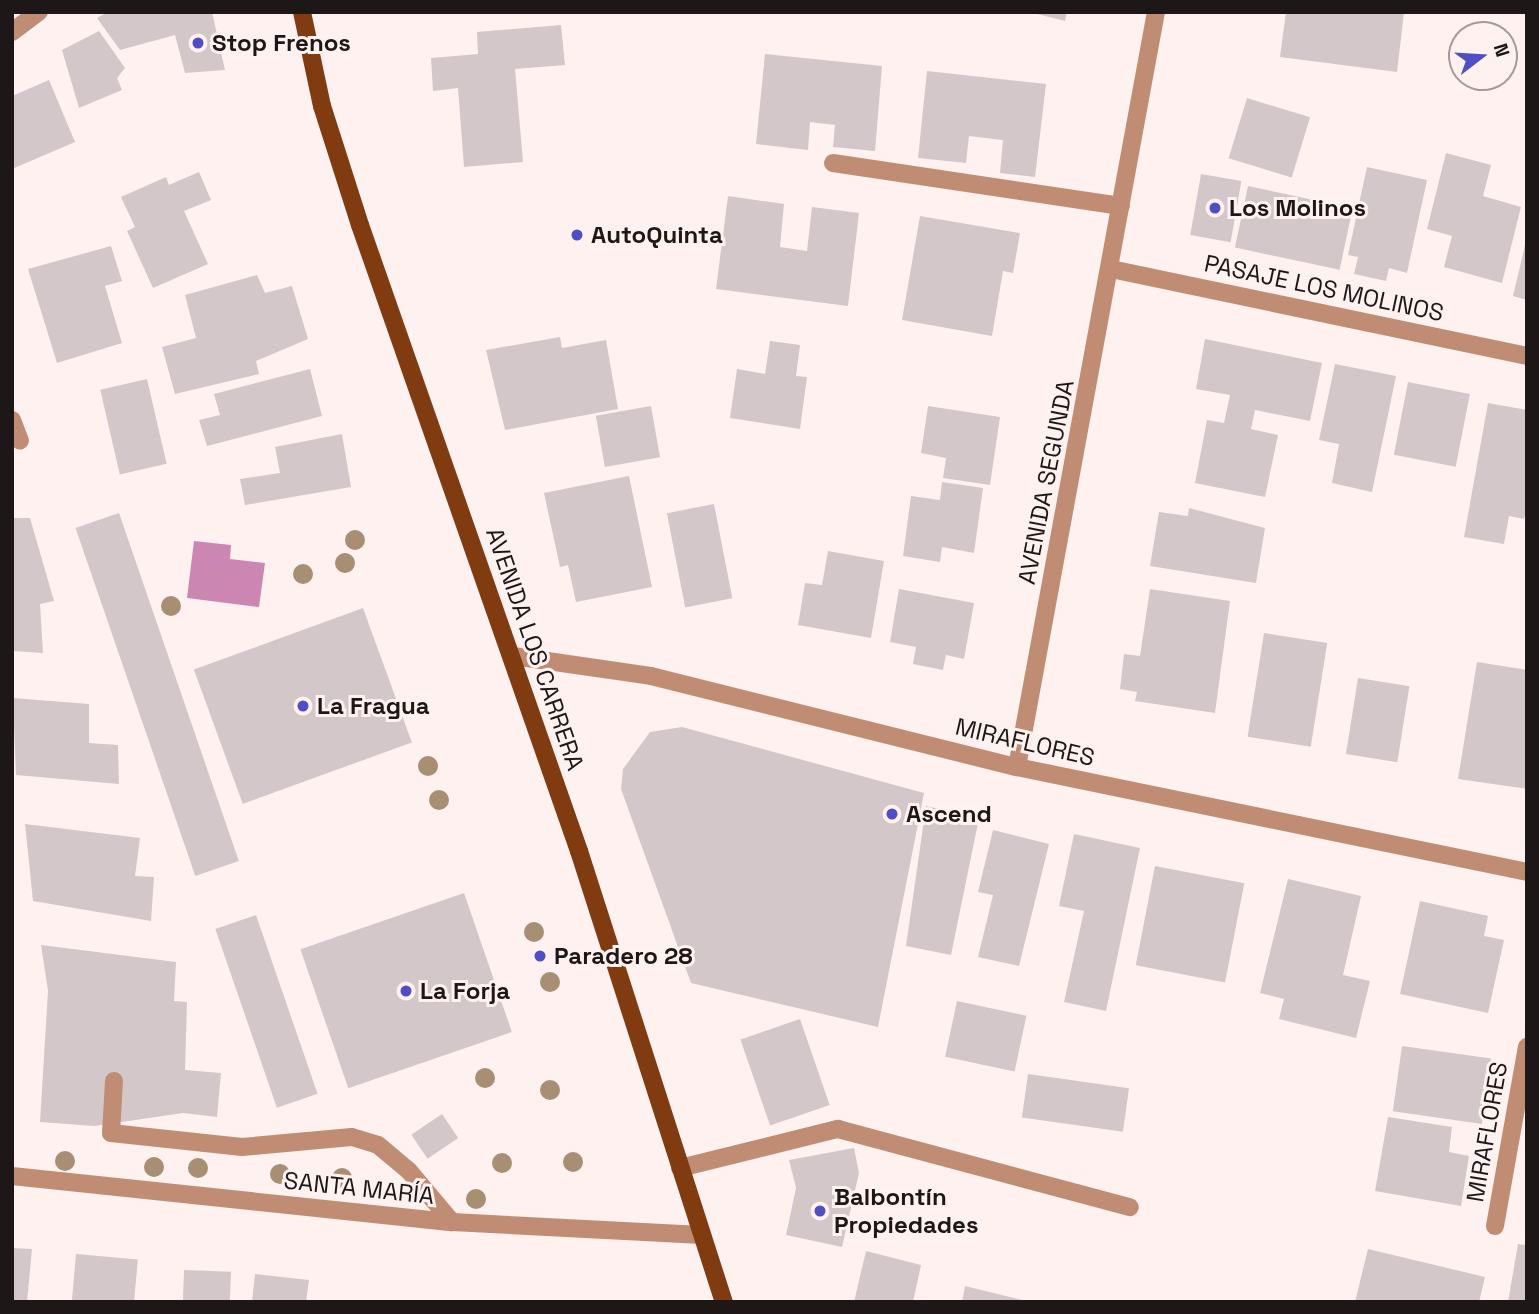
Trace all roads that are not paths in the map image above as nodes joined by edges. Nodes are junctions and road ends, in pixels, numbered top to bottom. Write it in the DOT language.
graph roads {
  1 [pos="39,12"];
  2 [pos="302,12"];
  3 [pos="1156,12"];
  4 [pos="12,32"];
  5 [pos="833,163"];
  6 [pos="1121,206"];
  7 [pos="1111,269"];
  8 [pos="1527,356"];
  9 [pos="12,420"];
  10 [pos="20,441"];
  11 [pos="513,656"];
  12 [pos="1017,766"];
  13 [pos="1527,872"];
  14 [pos="1527,1047"];
  15 [pos="114,1081"];
  16 [pos="680,1168"];
  17 [pos="12,1176"];
  18 [pos="1130,1207"];
  19 [pos="452,1222"];
  20 [pos="1495,1226"];
  21 [pos="702,1235"];
  22 [pos="724,1302"];
  1 -- 4 [label="street"];
  2 -- 11 [label="main road, AVENIDA LOS CARRERA"];
  3 -- 6 [label="street, AVENIDA SEGUNDA"];
  5 -- 6 [label="street"];
  6 -- 7 [label="street, AVENIDA SEGUNDA"];
  7 -- 8 [label="street, PASAJE LOS MOLINOS"];
  7 -- 12 [label="street, AVENIDA SEGUNDA"];
  9 -- 10 [label="street"];
  11 -- 12 [label="street, MIRAFLORES"];
  11 -- 16 [label="main road, AVENIDA LOS CARRERA"];
  12 -- 13 [label="street, MIRAFLORES"];
  14 -- 20 [label="street, MIRAFLORES"];
  15 -- 19 [label="street"];
  16 -- 18 [label="street"];
  16 -- 21 [label="main road, AVENIDA LOS CARRERA"];
  17 -- 19 [label="street, SANTA MARÍA"];
  19 -- 21 [label="street, SANTA MARÍA"];
  21 -- 22 [label="main road, AVENIDA LOS CARRERA"];
}
